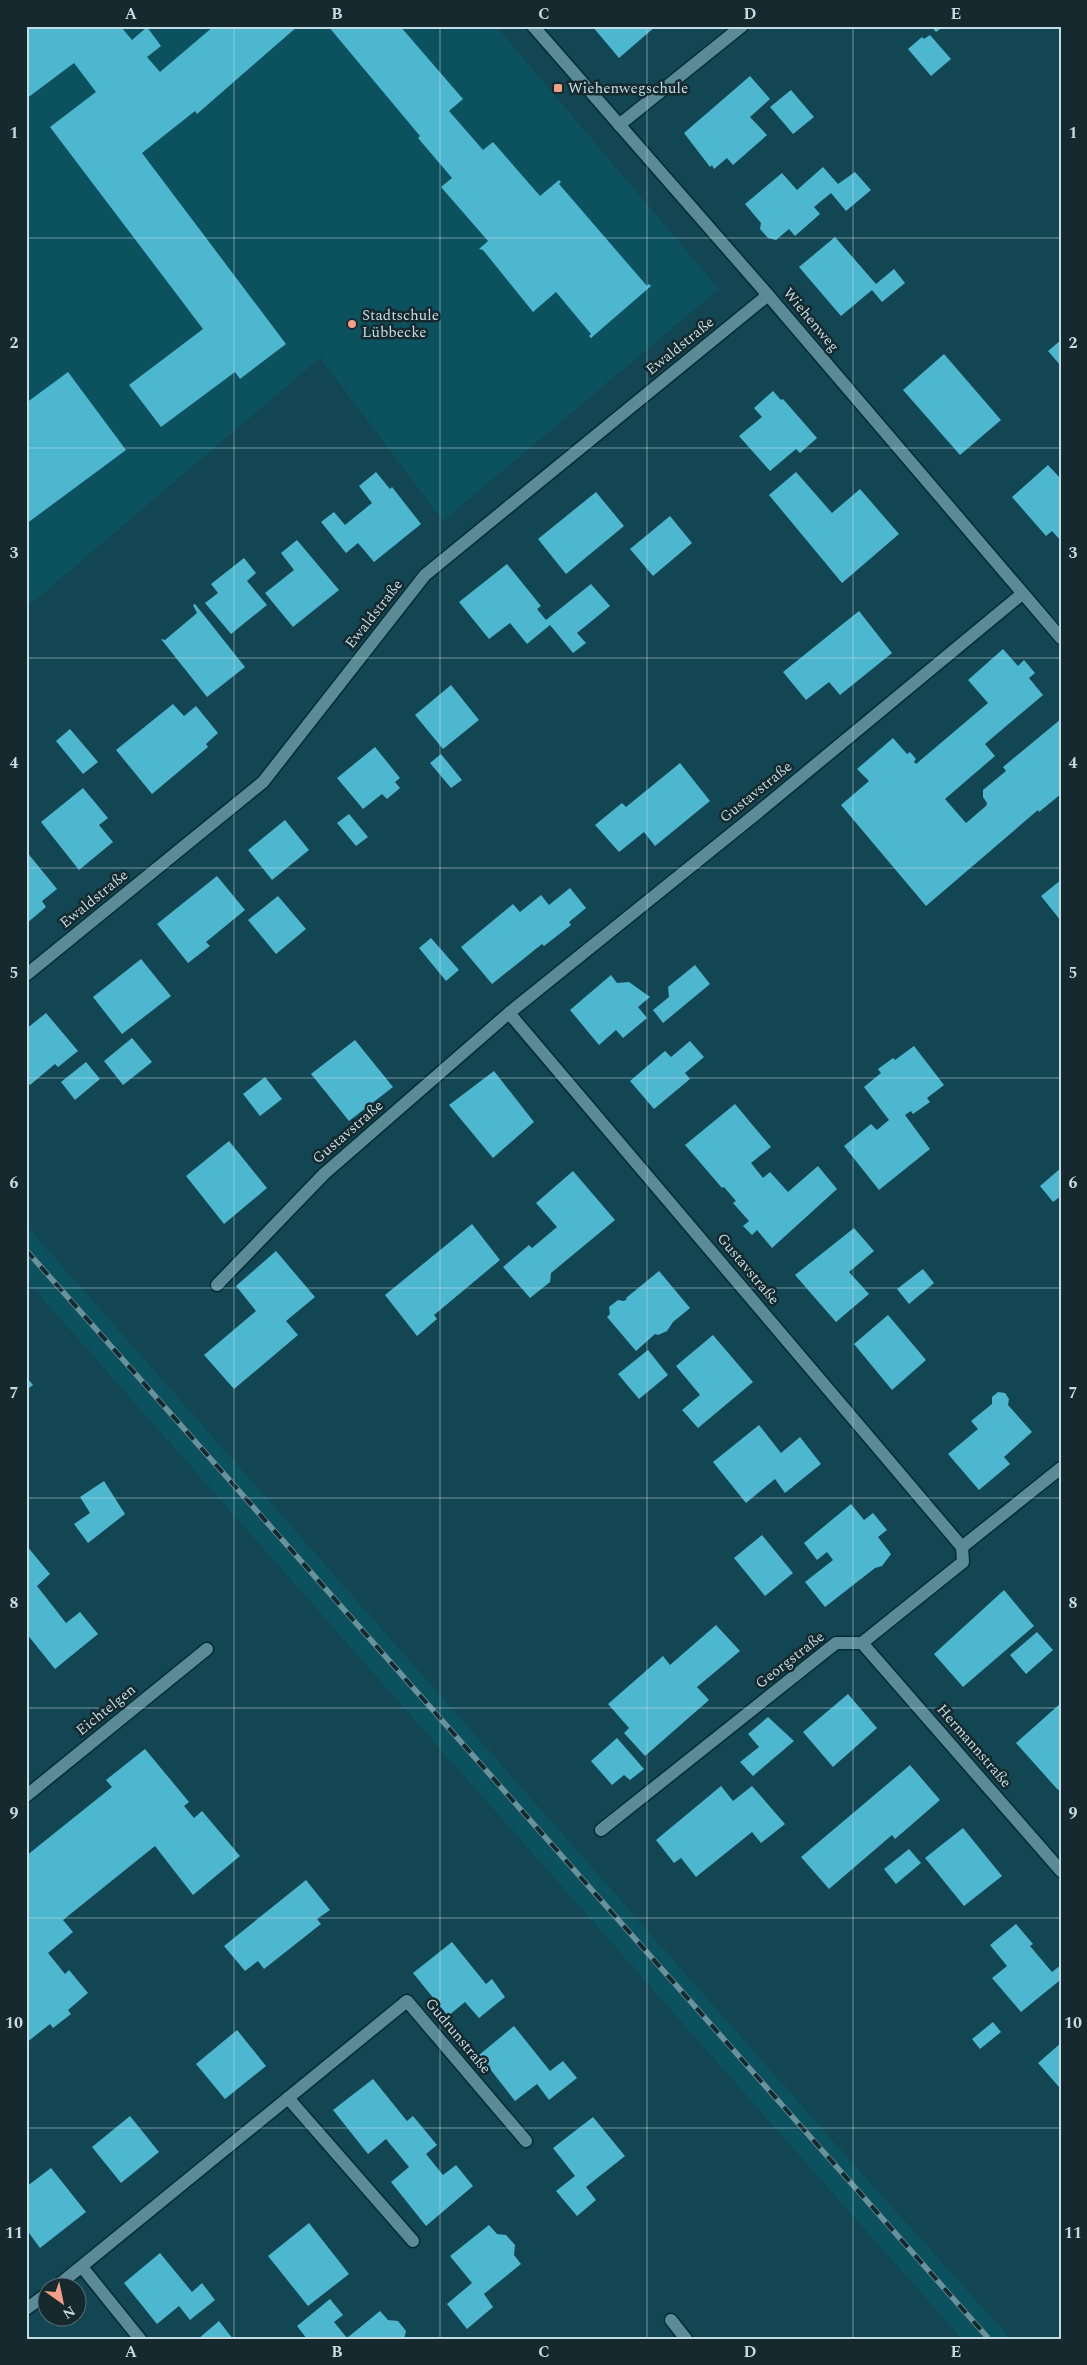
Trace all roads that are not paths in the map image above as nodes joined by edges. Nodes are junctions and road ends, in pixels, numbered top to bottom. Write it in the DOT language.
graph roads {
  1 [pos="533,26"];
  2 [pos="742,26"];
  3 [pos="619,125"];
  4 [pos="768,295"];
  5 [pos="1022,594"];
  6 [pos="1061,638"];
  7 [pos="26,975"];
  8 [pos="509,1013"];
  9 [pos="216,1285"];
  10 [pos="1061,1468"];
  11 [pos="962,1546"];
  12 [pos="862,1643"];
  13 [pos="207,1649"];
  14 [pos="26,1796"];
  15 [pos="601,1830"];
  16 [pos="1061,1871"];
  17 [pos="288,2098"];
  18 [pos="526,2141"];
  19 [pos="413,2241"];
  20 [pos="82,2267"];
  21 [pos="68,2278"];
  22 [pos="38,2300"];
  23 [pos="26,2309"];
  24 [pos="671,2320"];
  25 [pos="140,2339"];
  26 [pos="686,2339"];
  1 -- 3 [label="street, Wiehenweg"];
  2 -- 3 [label="street"];
  3 -- 4 [label="street, Wiehenweg"];
  4 -- 5 [label="street, Wiehenweg"];
  4 -- 7 [label="street, Ewaldstraße"];
  5 -- 6 [label="street, Wiehenweg"];
  5 -- 8 [label="street, Gustavstraße"];
  8 -- 9 [label="street, Gustavstraße"];
  8 -- 11 [label="street, Gustavstraße"];
  10 -- 11 [label="street"];
  11 -- 12 [label="street"];
  12 -- 15 [label="street, Georgstraße"];
  12 -- 16 [label="street, Hermannstraße"];
  13 -- 14 [label="street, Eichtelgen"];
  17 -- 18 [label="street, Gudrunstraße"];
  17 -- 19 [label="street"];
  17 -- 20 [label="street, Gudrunstraße"];
  20 -- 21 [label="street, Gudrunstraße"];
  20 -- 25 [label="street"];
  22 -- 23 [label="street"];
  24 -- 26 [label="street"];
}
